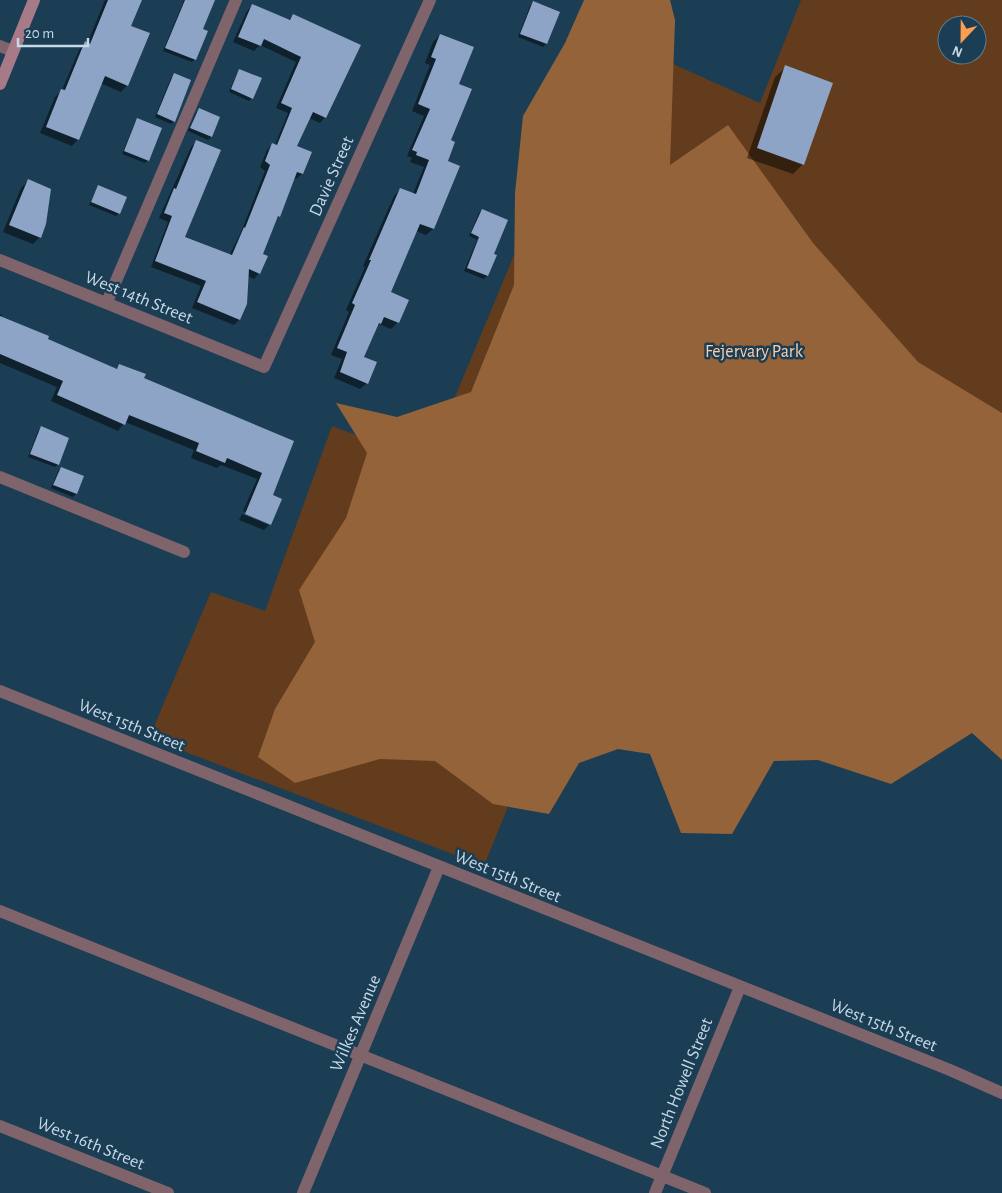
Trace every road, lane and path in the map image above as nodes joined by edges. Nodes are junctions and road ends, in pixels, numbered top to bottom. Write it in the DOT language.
graph roads {
  1 [pos="34,0"];
  2 [pos="236,0"];
  3 [pos="428,0"];
  4 [pos="0,46"];
  5 [pos="13,51"];
  6 [pos="0,84"];
  7 [pos="0,260"];
  8 [pos="107,302"];
  9 [pos="264,366"];
  10 [pos="0,477"];
  11 [pos="184,552"];
  12 [pos="0,691"];
  13 [pos="439,867"];
  14 [pos="0,911"];
  15 [pos="740,987"];
  16 [pos="360,1056"];
  17 [pos="1002,1093"];
  18 [pos="0,1126"];
  19 [pos="662,1176"];
  20 [pos="168,1193"];
  21 [pos="303,1193"];
  22 [pos="655,1193"];
  23 [pos="705,1193"];
  1 -- 5 [label="main road"];
  2 -- 8 [label="street"];
  3 -- 9 [label="street, Davie Street"];
  4 -- 5 [label="street"];
  5 -- 6 [label="main road"];
  7 -- 8 [label="street, West 14th Street"];
  8 -- 9 [label="street, West 14th Street"];
  10 -- 11 [label="street"];
  12 -- 13 [label="street, West 15th Street"];
  13 -- 15 [label="street, West 15th Street"];
  13 -- 16 [label="street, Wilkes Avenue"];
  14 -- 16 [label="street"];
  15 -- 17 [label="street, West 15th Street"];
  15 -- 19 [label="street, North Howell Street"];
  16 -- 19 [label="street"];
  16 -- 21 [label="street, Wilkes Avenue"];
  18 -- 20 [label="street, West 16th Street"];
  19 -- 22 [label="street, North Howell Street"];
  19 -- 23 [label="street"];
}
